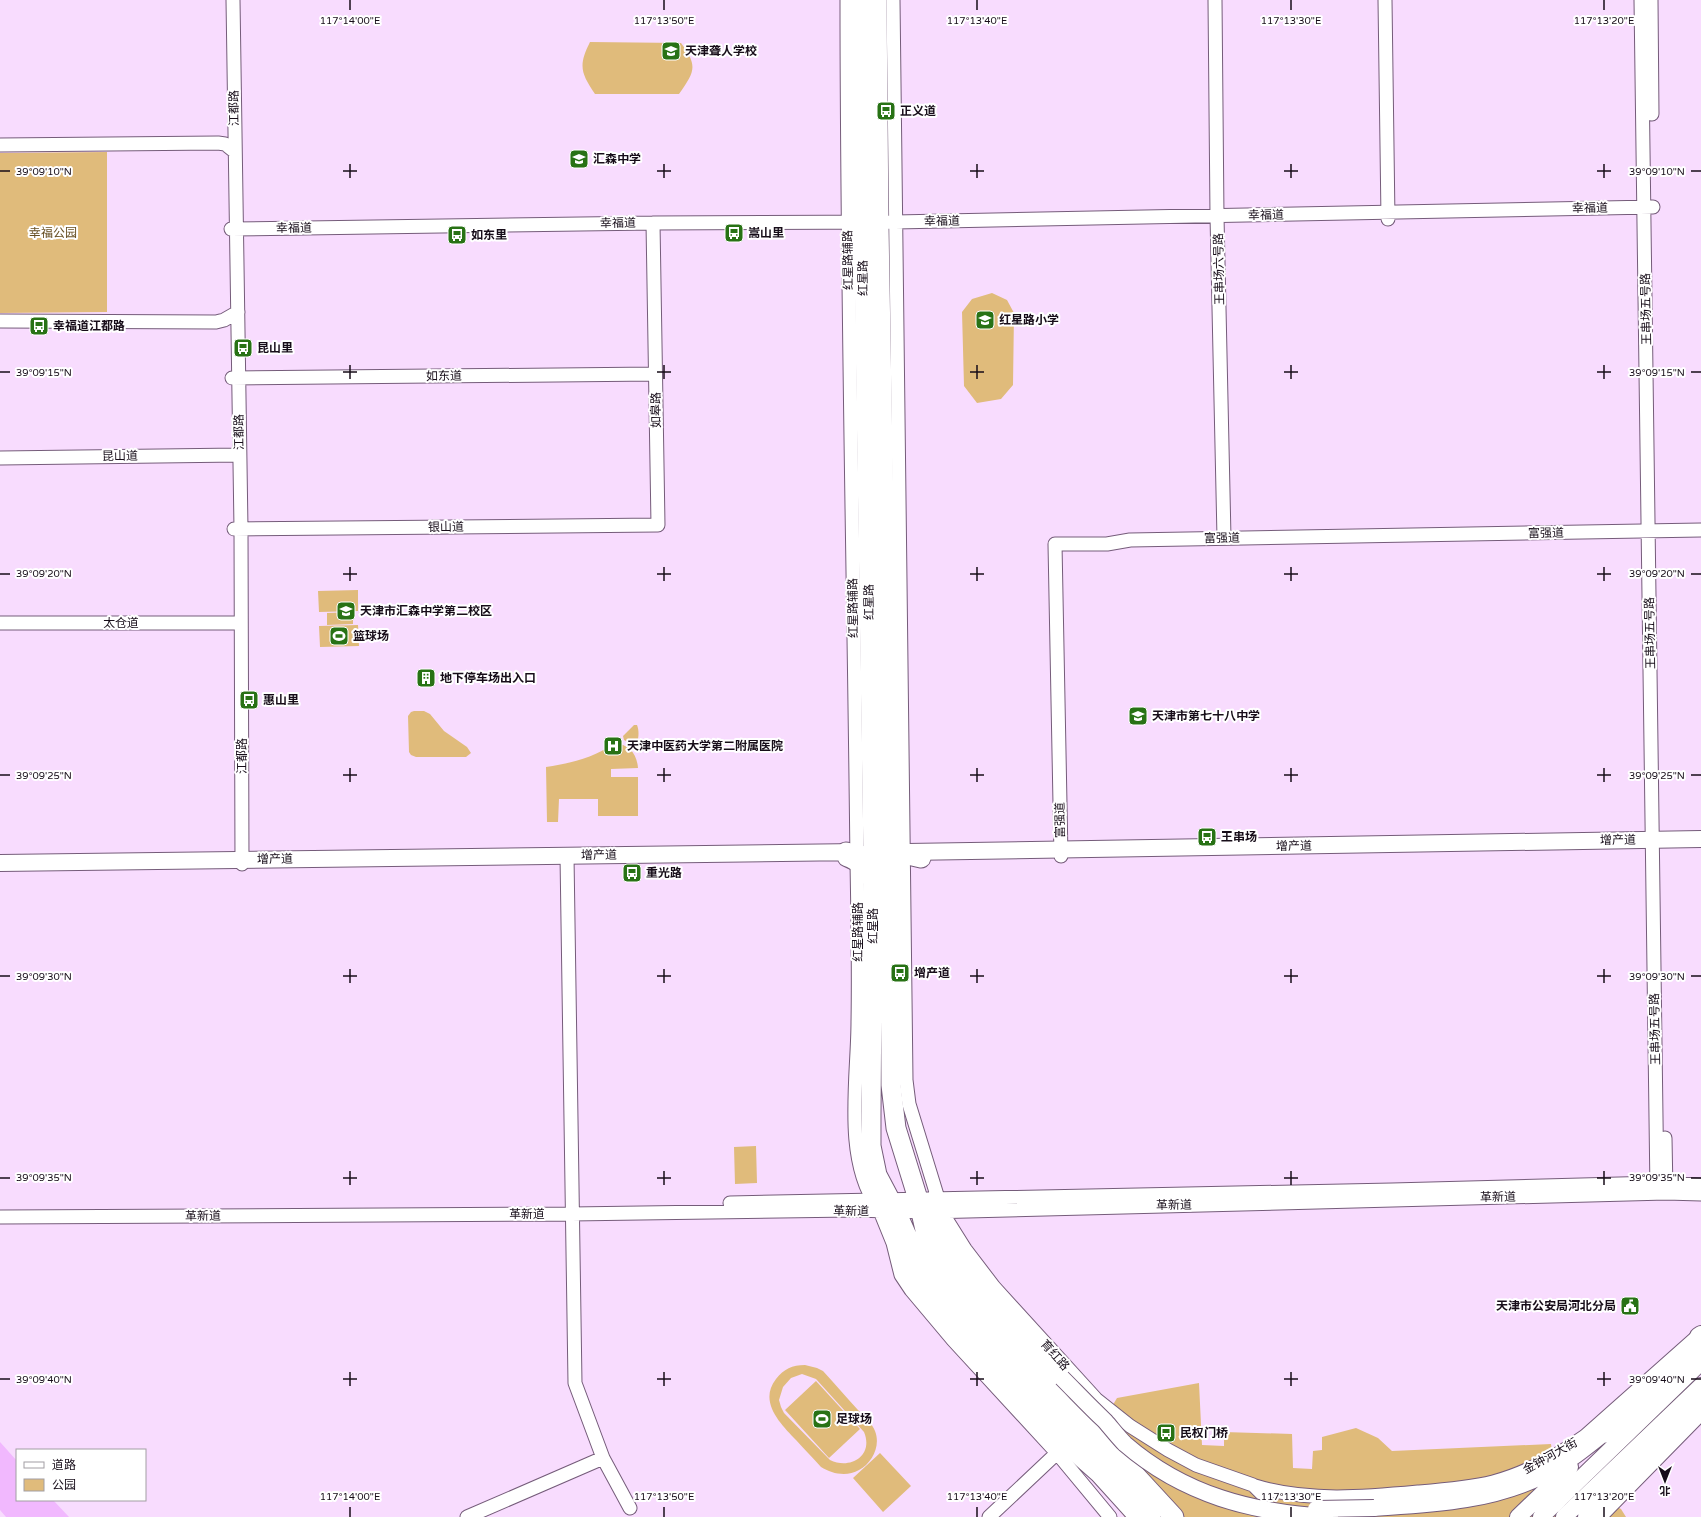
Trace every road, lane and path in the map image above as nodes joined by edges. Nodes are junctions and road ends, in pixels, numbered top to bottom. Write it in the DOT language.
graph roads {
  1 [pos="228,0"];
  2 [pos="233,0"];
  3 [pos="847,0"];
  4 [pos="860,0"];
  5 [pos="877,0"];
  6 [pos="893,0"];
  7 [pos="1215,0"];
  8 [pos="1385,0"];
  9 [pos="1641,0"];
  10 [pos="1651,0"];
  11 [pos="228,144"];
  12 [pos="0,145"];
  13 [pos="1649,212"];
  14 [pos="1388,216"];
  15 [pos="1217,219"];
  16 [pos="871,225"];
  17 [pos="653,226"];
  18 [pos="237,235"];
  19 [pos="235,314"];
  20 [pos="0,321"];
  21 [pos="216,322"];
  22 [pos="232,334"];
  23 [pos="655,374"];
  24 [pos="235,378"];
  25 [pos="236,455"];
  26 [pos="0,458"];
  27 [pos="658,525"];
  28 [pos="237,529"];
  29 [pos="1701,530"];
  30 [pos="1652,531"];
  31 [pos="1224,538"];
  32 [pos="0,623"];
  33 [pos="238,623"];
  34 [pos="1701,839"];
  35 [pos="1656,842"];
  36 [pos="1701,844"];
  37 [pos="878,853"];
  38 [pos="1061,853"];
  39 [pos="238,858"];
  40 [pos="567,858"];
  41 [pos="218,862"];
  42 [pos="0,863"];
  43 [pos="0,868"];
  44 [pos="882,885"];
  45 [pos="1701,1184"];
  46 [pos="1662,1188"];
  47 [pos="1701,1194"];
  48 [pos="930,1205"];
  49 [pos="885,1206"];
  50 [pos="571,1210"];
  51 [pos="0,1212"];
  52 [pos="0,1217"];
  53 [pos="978,1318"];
  54 [pos="1700,1338"];
  55 [pos="1690,1367"];
  56 [pos="1701,1386"];
  57 [pos="1701,1403"];
  58 [pos="1701,1414"];
  59 [pos="1105,1422"];
  60 [pos="1610,1429"];
  61 [pos="1057,1453"];
  62 [pos="603,1458"];
  63 [pos="1098,1474"];
  64 [pos="1253,1485"];
  65 [pos="1284,1493"];
  66 [pos="1362,1496"];
  67 [pos="630,1508"];
  68 [pos="1266,1513"];
  69 [pos="467,1517"];
  70 [pos="989,1517"];
  71 [pos="1110,1517"];
  72 [pos="1128,1517"];
  73 [pos="1137,1517"];
  74 [pos="1151,1517"];
  75 [pos="1174,1517"];
  76 [pos="1330,1517"];
  77 [pos="1518,1517"];
  78 [pos="1541,1517"];
  79 [pos="1564,1517"];
  80 [pos="1586,1517"];
  81 [pos="1600,1517"];
  1 -- 11 [label="street, 江都路"];
  2 -- 11 [label="street, 江都路"];
  3 -- 16 [label="street, 红星路辅路"];
  4 -- 16 [label="highway, 红星路"];
  5 -- 16 [label="highway, 红星路"];
  6 -- 16 [label="street, 红星路辅路"];
  7 -- 15 [label="street, 王串场六号路"];
  8 -- 14 [label="street"];
  9 -- 13 [label="street, 王串场五号路"];
  10 -- 13 [label="street, 王串场五号路"];
  11 -- 12 [label="street"];
  11 -- 18 [label="street, 江都路"];
  13 -- 14 [label="street, 幸福道"];
  13 -- 30 [label="street, 王串场五号路"];
  14 -- 15 [label="street, 幸福道"];
  15 -- 16 [label="street, 幸福道"];
  15 -- 31 [label="street, 王串场六号路"];
  16 -- 17 [label="street, 幸福道"];
  16 -- 37 [label="highway, 红星路"];
  16 -- 37 [label="street, 红星路辅路"];
  17 -- 18 [label="street, 幸福道"];
  17 -- 23 [label="street, 如皋路"];
  18 -- 19 [label="street, 江都路"];
  19 -- 21 [label="street"];
  19 -- 22 [label="street, 江都路"];
  19 -- 24 [label="street, 江都路"];
  20 -- 21 [label="street"];
  21 -- 22 [label="street"];
  22 -- 24 [label="street, 江都路"];
  23 -- 24 [label="street, 如东道"];
  23 -- 27 [label="street, 如皋路"];
  24 -- 25 [label="street, 江都路"];
  25 -- 26 [label="street, 昆山道"];
  25 -- 28 [label="street, 江都路"];
  27 -- 28 [label="street, 银山道"];
  28 -- 33 [label="street, 江都路"];
  29 -- 30 [label="street, 富强道"];
  30 -- 31 [label="street, 富强道"];
  30 -- 35 [label="street, 王串场五号路"];
  31 -- 38 [label="street, 富强道"];
  32 -- 33 [label="street, 太仓道"];
  33 -- 39 [label="street, 江都路"];
  34 -- 35 [label="main road, 增产道"];
  35 -- 36 [label="main road, 增产道"];
  35 -- 38 [label="main road, 增产道"];
  35 -- 46 [label="street, 王串场五号路"];
  37 -- 38 [label="main road, 增产道"];
  37 -- 40 [label="main road, 增产道"];
  37 -- 44 [label="highway"];
  37 -- 48 [label="street, 红星路辅路"];
  37 -- 49 [label="street, 红星路辅路"];
  39 -- 40 [label="main road, 增产道"];
  39 -- 41 [label="main road, 增产道"];
  40 -- 50 [label="street"];
  41 -- 42 [label="main road, 增产道"];
  41 -- 43 [label="main road, 增产道"];
  44 -- 48 [label="highway, 红星路"];
  44 -- 49 [label="highway, 红星路"];
  45 -- 46 [label="street, 革新道"];
  46 -- 47 [label="street, 革新道"];
  46 -- 48 [label="street, 革新道"];
  48 -- 49 [label="street, 革新道"];
  48 -- 53 [label="highway, 育红路"];
  48 -- 64 [label="street, 育红路"];
  49 -- 50 [label="street, 革新道"];
  49 -- 53 [label="highway, 育红路"];
  49 -- 61 [label="street"];
  50 -- 51 [label="street, 革新道"];
  50 -- 52 [label="street, 革新道"];
  50 -- 62 [label="street"];
  53 -- 59 [label="main road, bridge"];
  53 -- 63 [label="main road"];
  53 -- 74 [label="highway, 育红路"];
  53 -- 75 [label="highway, 育红路"];
  54 -- 55 [label="main road"];
  54 -- 66 [label="street, 金钟河大街"];
  55 -- 60 [label="main road"];
  55 -- 78 [label="main road"];
  56 -- 79 [label="main road"];
  57 -- 80 [label="main road"];
  58 -- 81 [label="street"];
  59 -- 60 [label="main road, bridge"];
  59 -- 76 [label="main road, bridge"];
  60 -- 77 [label="main road"];
  61 -- 70 [label="street"];
  61 -- 71 [label="street"];
  62 -- 67 [label="street"];
  62 -- 69 [label="street"];
  63 -- 72 [label="main road"];
  63 -- 73 [label="main road"];
  64 -- 65 [label="street, 育红路"];
  64 -- 68 [label="street"];
  65 -- 66 [label="street, 育红路"];
  65 -- 68 [label="street"];
}
